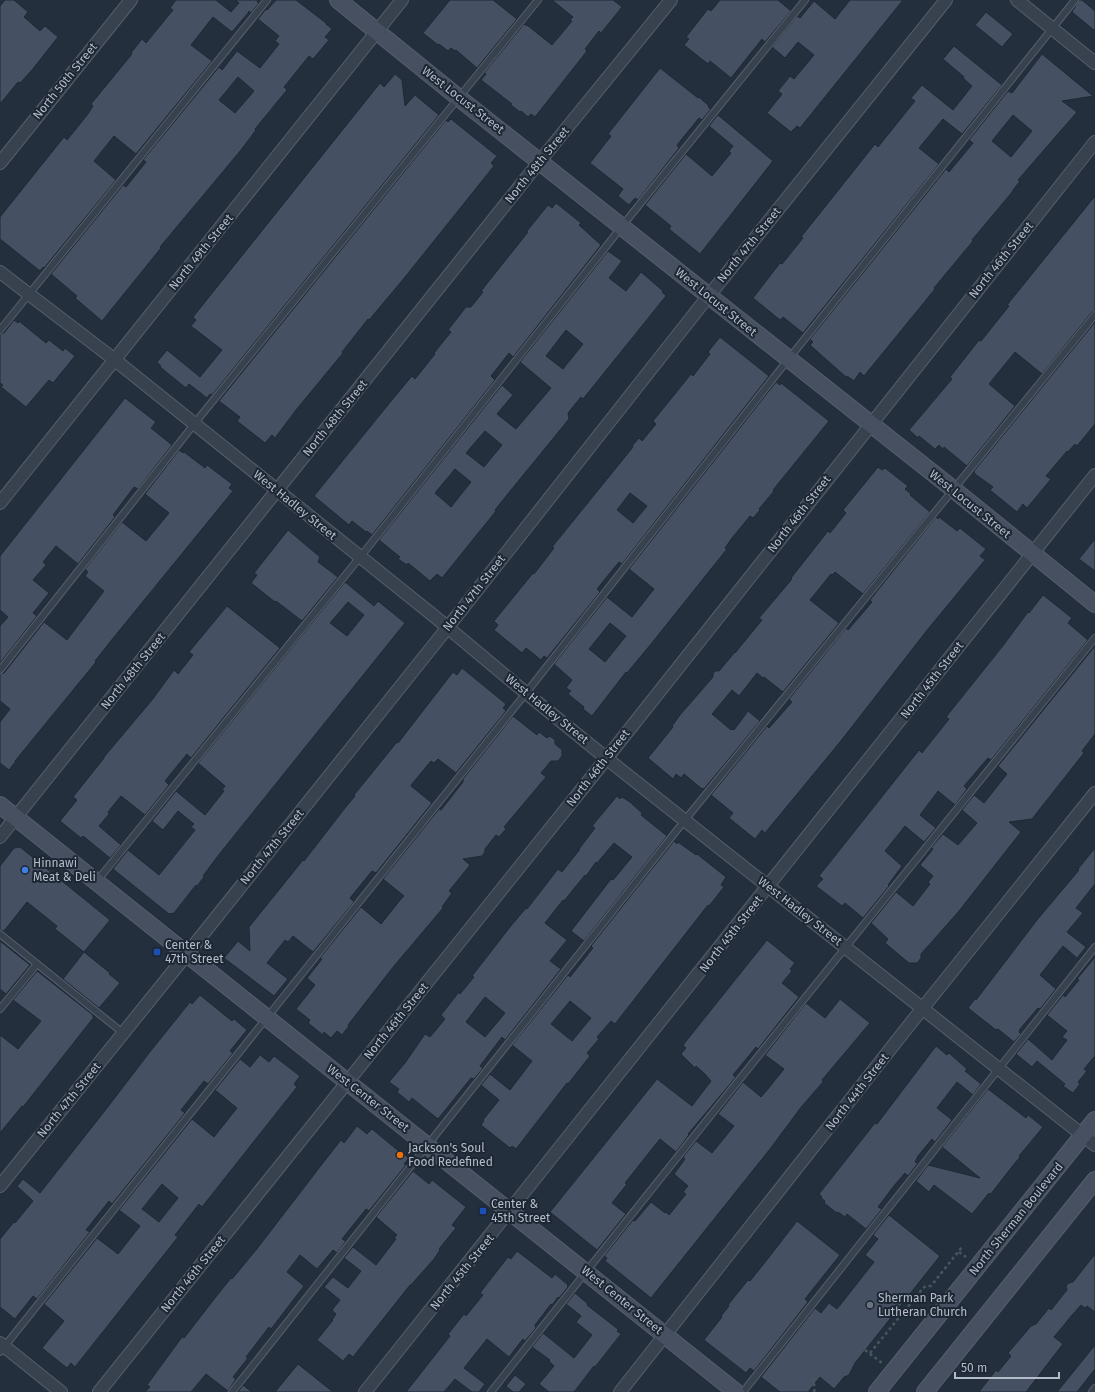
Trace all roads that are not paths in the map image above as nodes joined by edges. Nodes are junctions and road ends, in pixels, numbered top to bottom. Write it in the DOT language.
graph roads {
  1 [pos="131,0"];
  2 [pos="268,0"];
  3 [pos="338,0"];
  4 [pos="402,0"];
  5 [pos="538,0"];
  6 [pos="671,0"];
  7 [pos="805,0"];
  8 [pos="946,0"];
  9 [pos="1017,0"];
  10 [pos="1075,0"];
  11 [pos="1052,29"];
  12 [pos="377,32"];
  13 [pos="1095,63"];
  14 [pos="459,98"];
  15 [pos="1095,142"];
  16 [pos="540,161"];
  17 [pos="0,163"];
  18 [pos="622,227"];
  19 [pos="0,272"];
  20 [pos="30,295"];
  21 [pos="708,296"];
  22 [pos="1095,315"];
  23 [pos="0,330"];
  24 [pos="115,360"];
  25 [pos="789,360"];
  26 [pos="194,424"];
  27 [pos="871,424"];
  28 [pos="1095,475"];
  29 [pos="953,489"];
  30 [pos="278,491"];
  31 [pos="0,503"];
  32 [pos="1032,554"];
  33 [pos="359,557"];
  34 [pos="1095,604"];
  35 [pos="448,627"];
  36 [pos="1095,638"];
  37 [pos="0,670"];
  38 [pos="526,693"];
  39 [pos="606,758"];
  40 [pos="1095,793"];
  41 [pos="0,805"];
  42 [pos="16,818"];
  43 [pos="685,820"];
  44 [pos="0,837"];
  45 [pos="96,882"];
  46 [pos="768,886"];
  47 [pos="0,934"];
  48 [pos="846,947"];
  49 [pos="1095,947"];
  50 [pos="187,954"];
  51 [pos="37,964"];
  52 [pos="0,1009"];
  53 [pos="923,1009"];
  54 [pos="267,1017"];
  55 [pos="123,1033"];
  56 [pos="998,1069"];
  57 [pos="347,1082"];
  58 [pos="1095,1120"];
  59 [pos="1089,1140"];
  60 [pos="427,1145"];
  61 [pos="1095,1180"];
  62 [pos="0,1186"];
  63 [pos="510,1211"];
  64 [pos="586,1272"];
  65 [pos="665,1334"];
  66 [pos="1,1347"];
  67 [pos="1095,1388"];
  68 [pos="885,1389"];
  69 [pos="61,1392"];
  70 [pos="99,1392"];
  71 [pos="232,1392"];
  72 [pos="366,1392"];
  73 [pos="491,1392"];
  74 [pos="620,1392"];
  75 [pos="736,1392"];
  76 [pos="743,1392"];
  77 [pos="925,1392"];
  78 [pos="1092,1392"];
  1 -- 17 [label="street, North 50th Street"];
  2 -- 20 [label="lane"];
  3 -- 12 [label="street, West Locust Street"];
  4 -- 12 [label="street, North 49th Street"];
  5 -- 14 [label="lane"];
  6 -- 16 [label="street, North 48th Street"];
  7 -- 18 [label="lane"];
  8 -- 21 [label="street, North 47th Street"];
  9 -- 11 [label="street"];
  10 -- 11 [label="lane"];
  11 -- 13 [label="street"];
  11 -- 25 [label="lane"];
  12 -- 14 [label="street, West Locust Street"];
  12 -- 24 [label="street, North 49th Street"];
  14 -- 16 [label="street, West Locust Street"];
  14 -- 26 [label="lane"];
  15 -- 27 [label="street, North 46th Street"];
  16 -- 18 [label="street, West Locust Street"];
  16 -- 30 [label="street, North 48th Street"];
  18 -- 21 [label="street, West Locust Street"];
  18 -- 33 [label="lane"];
  19 -- 20 [label="street, West Hadley Street"];
  20 -- 23 [label="lane"];
  20 -- 24 [label="street, West Hadley Street"];
  21 -- 25 [label="street, West Locust Street"];
  21 -- 35 [label="street, North 47th Street"];
  22 -- 29 [label="lane"];
  24 -- 26 [label="street, West Hadley Street"];
  24 -- 31 [label="street, North 49th Street"];
  25 -- 27 [label="street, West Locust Street"];
  25 -- 38 [label="lane"];
  26 -- 30 [label="street, West Hadley Street"];
  26 -- 37 [label="lane"];
  27 -- 29 [label="street, West Locust Street"];
  27 -- 39 [label="street, North 46th Street"];
  28 -- 32 [label="street, North 45th Street"];
  29 -- 32 [label="street, West Locust Street"];
  29 -- 43 [label="lane"];
  30 -- 33 [label="street, West Hadley Street"];
  30 -- 42 [label="street, North 48th Street"];
  32 -- 34 [label="street, West Locust Street"];
  32 -- 46 [label="street, North 45th Street"];
  33 -- 35 [label="street, West Hadley Street"];
  33 -- 45 [label="lane"];
  35 -- 38 [label="street, West Hadley Street"];
  35 -- 50 [label="street, North 47th Street"];
  36 -- 48 [label="lane"];
  38 -- 39 [label="street, West Hadley Street"];
  38 -- 54 [label="lane"];
  39 -- 43 [label="street, West Hadley Street"];
  39 -- 57 [label="street, North 46th Street"];
  40 -- 53 [label="street, North 44th Street"];
  41 -- 42 [label="street, West Center Street"];
  42 -- 44 [label="street, North 48th Street"];
  42 -- 45 [label="street, West Center Street"];
  43 -- 46 [label="street, West Hadley Street"];
  43 -- 60 [label="lane"];
  45 -- 50 [label="street, West Center Street"];
  46 -- 48 [label="street, West Hadley Street"];
  46 -- 63 [label="street, North 45th Street"];
  47 -- 51 [label="lane"];
  48 -- 53 [label="street, West Hadley Street"];
  48 -- 64 [label="lane"];
  49 -- 56 [label="lane"];
  50 -- 54 [label="street, West Center Street"];
  50 -- 55 [label="street, North 47th Street"];
  51 -- 52 [label="lane"];
  51 -- 55 [label="lane"];
  53 -- 56 [label="street, West Hadley Street"];
  53 -- 65 [label="street, North 44th Street"];
  54 -- 57 [label="street, West Center Street"];
  54 -- 66 [label="lane"];
  55 -- 62 [label="street, North 47th Street"];
  56 -- 59 [label="street, West Hadley Street"];
  56 -- 76 [label="lane"];
  57 -- 60 [label="street, West Center Street"];
  57 -- 70 [label="street, North 46th Street"];
  58 -- 59 [label="street, North Sherman Boulevard"];
  59 -- 68 [label="street, North Sherman Boulevard"];
  60 -- 63 [label="street, West Center Street"];
  60 -- 71 [label="lane"];
  61 -- 77 [label="street"];
  63 -- 64 [label="street, West Center Street"];
  63 -- 72 [label="street, North 45th Street"];
  64 -- 65 [label="street, West Center Street"];
  64 -- 73 [label="lane"];
  65 -- 74 [label="street, North 44th Street"];
  65 -- 75 [label="street, West Center Street"];
  66 -- 69 [label="street"];
  67 -- 78 [label="lane"];
}
